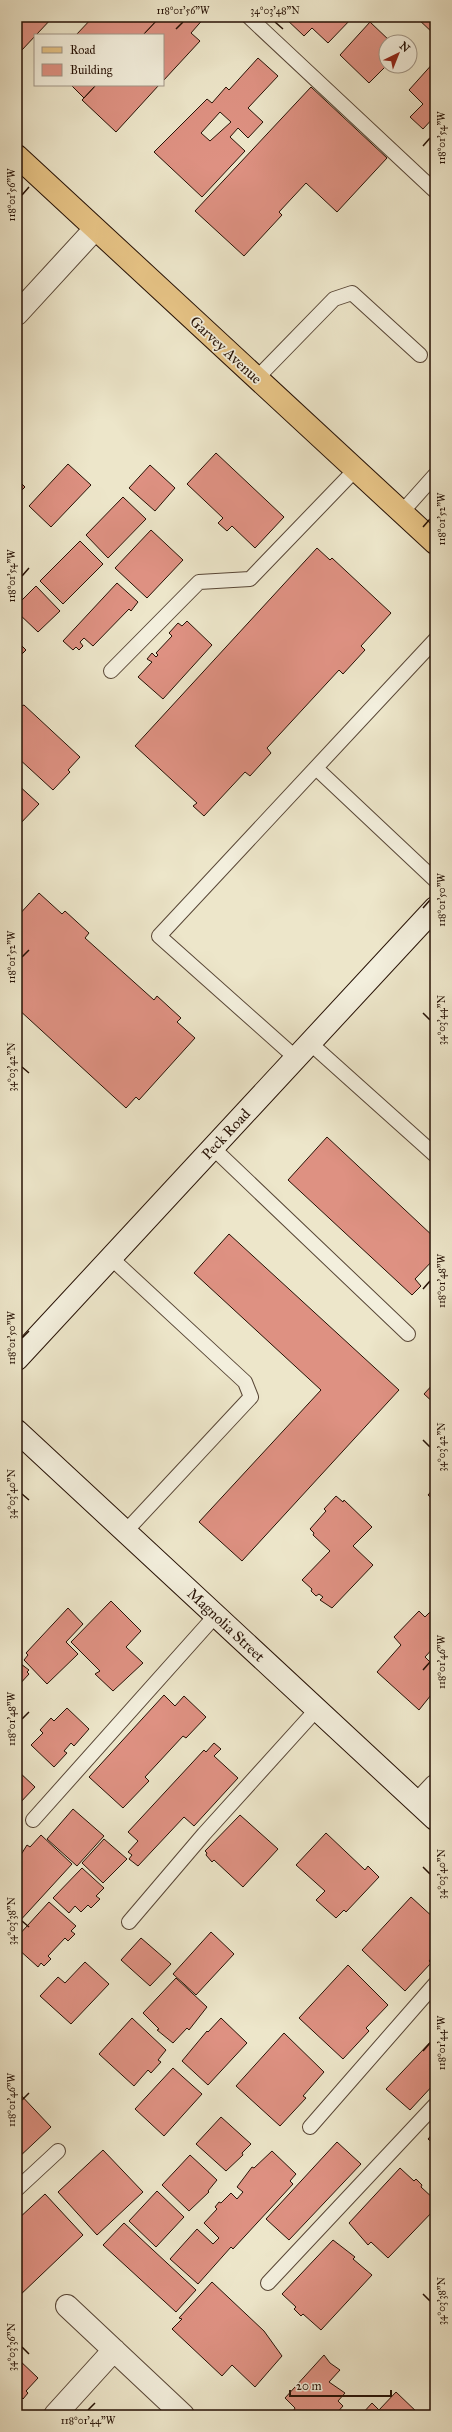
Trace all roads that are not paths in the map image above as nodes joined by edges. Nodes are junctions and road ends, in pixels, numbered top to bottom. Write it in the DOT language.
graph roads {
  1 [pos="249,17"];
  2 [pos="17,156"];
  3 [pos="435,191"];
  4 [pos="95,229"];
  5 [pos="17,314"];
  6 [pos="420,355"];
  7 [pos="256,378"];
  8 [pos="355,470"];
  9 [pos="435,475"];
  10 [pos="402,512"];
  11 [pos="435,543"];
  12 [pos="435,640"];
  13 [pos="111,671"];
  14 [pos="316,768"];
  15 [pos="435,880"];
  16 [pos="435,908"];
  17 [pos="303,1051"];
  18 [pos="213,1148"];
  19 [pos="435,1155"];
  20 [pos="111,1258"];
  21 [pos="408,1334"];
  22 [pos="17,1359"];
  23 [pos="17,1431"];
  24 [pos="126,1531"];
  25 [pos="216,1615"];
  26 [pos="317,1709"];
  27 [pos="435,1786"];
  28 [pos="419,1803"];
  29 [pos="435,1819"];
  30 [pos="33,1820"];
  31 [pos="129,1922"];
  32 [pos="435,1984"];
  33 [pos="435,2105"];
  34 [pos="310,2127"];
  35 [pos="58,2151"];
  36 [pos="17,2189"];
  37 [pos="268,2284"];
  38 [pos="67,2306"];
  39 [pos="114,2350"];
  40 [pos="175,2412"];
  41 [pos="55,2415"];
  1 -- 3 [label="lane"];
  2 -- 4 [label="main road, Garvey Avenue"];
  4 -- 5 [label="street"];
  4 -- 7 [label="main road, Garvey Avenue"];
  6 -- 7 [label="lane"];
  7 -- 8 [label="main road, Garvey Avenue"];
  8 -- 10 [label="main road, Garvey Avenue"];
  8 -- 13 [label="lane"];
  9 -- 10 [label="lane"];
  10 -- 11 [label="main road, Garvey Avenue"];
  12 -- 14 [label="lane"];
  14 -- 15 [label="lane"];
  14 -- 17 [label="lane"];
  16 -- 17 [label="street, Peck Road"];
  17 -- 18 [label="street, Peck Road"];
  17 -- 19 [label="lane"];
  18 -- 20 [label="street, Peck Road"];
  18 -- 21 [label="lane"];
  20 -- 22 [label="street, Peck Road"];
  20 -- 24 [label="lane"];
  23 -- 24 [label="street, Magnolia Street"];
  24 -- 25 [label="street, Magnolia Street"];
  25 -- 26 [label="street, Magnolia Street"];
  25 -- 30 [label="lane"];
  26 -- 28 [label="street, Magnolia Street"];
  26 -- 31 [label="lane"];
  27 -- 28 [label="street"];
  28 -- 29 [label="street, Magnolia Street"];
  32 -- 34 [label="lane"];
  33 -- 37 [label="lane"];
  35 -- 36 [label="lane"];
  38 -- 39 [label="street"];
  39 -- 40 [label="street"];
  39 -- 41 [label="street"];
}
